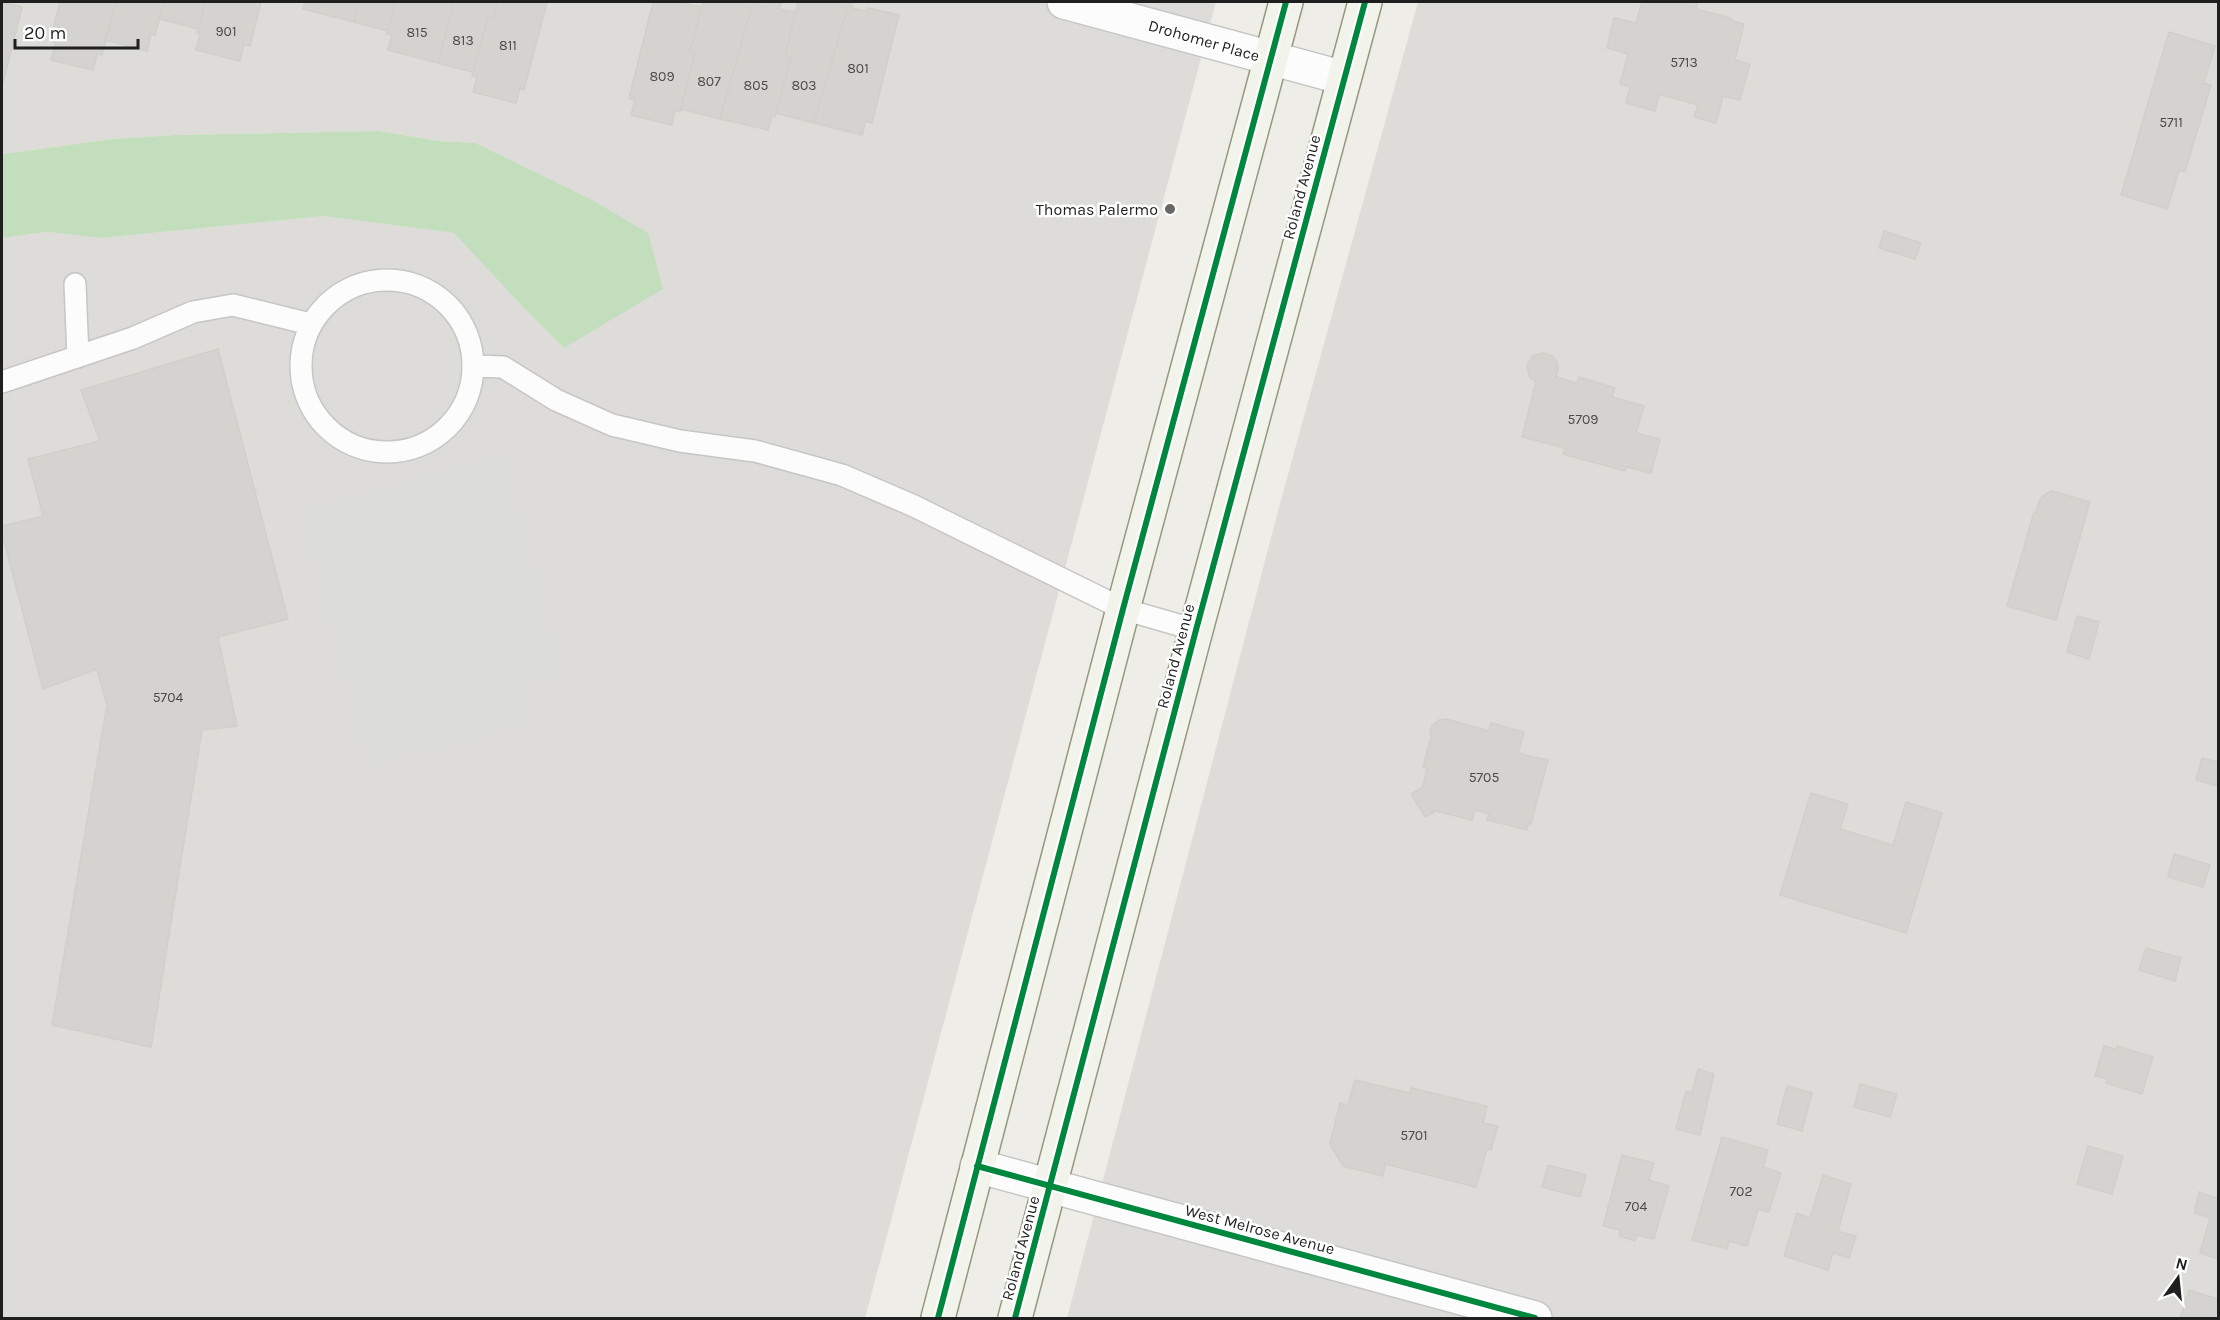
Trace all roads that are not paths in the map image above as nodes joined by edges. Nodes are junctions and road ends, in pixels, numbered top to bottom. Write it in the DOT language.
graph roads {
  1 [pos="1064,2"];
  2 [pos="1286,2"];
  3 [pos="1365,2"];
  4 [pos="1270,58"];
  5 [pos="1344,78"];
  6 [pos="75,284"];
  7 [pos="310,324"];
  8 [pos="78,357"];
  9 [pos="474,366"];
  10 [pos="2,382"];
  11 [pos="1123,609"];
  12 [pos="1196,630"];
  13 [pos="977,1166"];
  14 [pos="1050,1186"];
  15 [pos="938,1318"];
  16 [pos="1015,1318"];
  17 [pos="1535,1318"];
  1 -- 4 [label="street, Drohomer Place"];
  2 -- 4 [label="street"];
  3 -- 5 [label="street, Roland Avenue"];
  4 -- 5 [label="street, Drohomer Place"];
  4 -- 11 [label="street"];
  5 -- 12 [label="street, Roland Avenue"];
  6 -- 8 [label="lane"];
  7 -- 8 [label="lane"];
  7 -- 9 [label="lane"];
  7 -- 9 [label="lane"];
  8 -- 10 [label="lane"];
  9 -- 11 [label="lane"];
  11 -- 12 [label="lane"];
  11 -- 13 [label="street"];
  12 -- 14 [label="street, Roland Avenue"];
  13 -- 14 [label="street, West Melrose Avenue"];
  13 -- 15 [label="street"];
  14 -- 16 [label="street, Roland Avenue"];
  14 -- 17 [label="street, West Melrose Avenue"];
}
